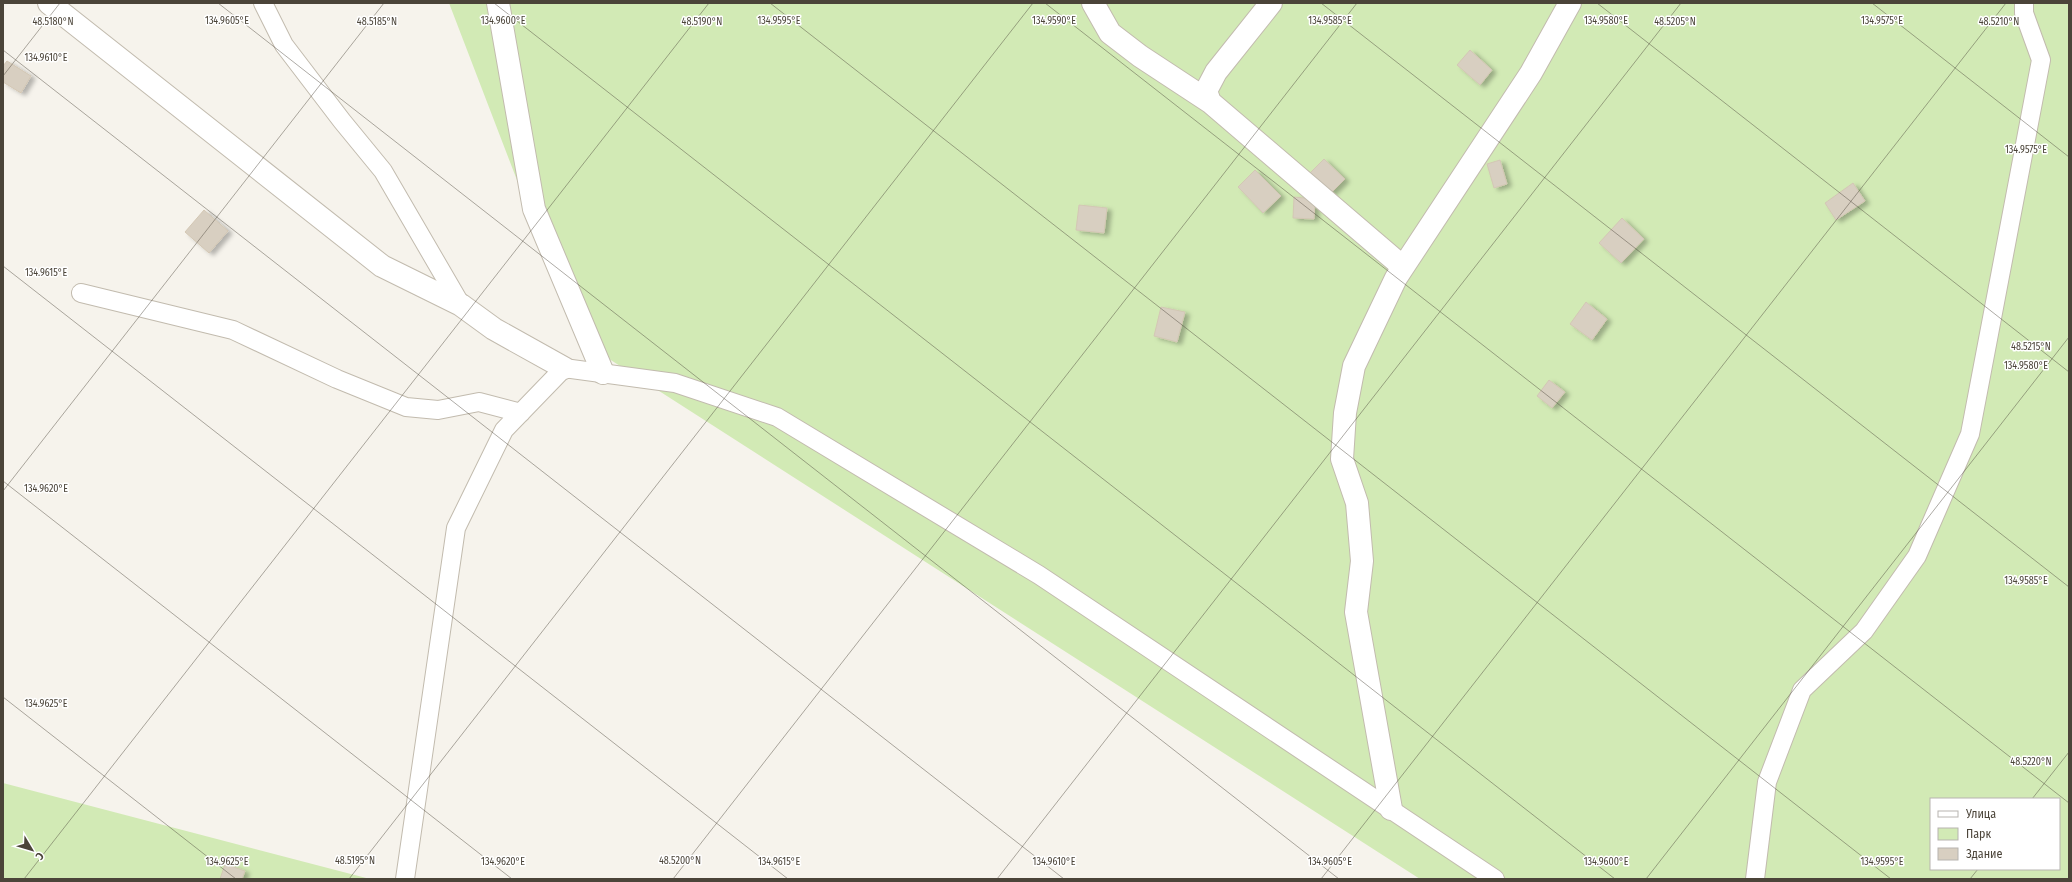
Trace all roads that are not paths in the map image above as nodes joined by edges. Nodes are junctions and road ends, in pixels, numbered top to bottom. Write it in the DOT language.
graph roads {
  1 [pos="49,3"];
  2 [pos="263,3"];
  3 [pos="498,3"];
  4 [pos="1093,3"];
  5 [pos="1271,3"];
  6 [pos="1570,3"];
  7 [pos="2024,3"];
  8 [pos="1210,102"];
  9 [pos="1403,267"];
  10 [pos="81,293"];
  11 [pos="461,305"];
  12 [pos="564,368"];
  13 [pos="603,373"];
  14 [pos="521,413"];
  15 [pos="1391,809"];
  16 [pos="405,879"];
  17 [pos="1496,879"];
  18 [pos="1754,879"];
  1 -- 11 [label="street"];
  2 -- 11 [label="lane"];
  3 -- 13 [label="street"];
  4 -- 8 [label="street"];
  5 -- 8 [label="street"];
  6 -- 9 [label="street"];
  7 -- 18 [label="lane"];
  8 -- 9 [label="street"];
  9 -- 15 [label="street"];
  10 -- 14 [label="lane"];
  11 -- 12 [label="street"];
  12 -- 13 [label="lane"];
  12 -- 14 [label="lane"];
  13 -- 15 [label="lane"];
  14 -- 16 [label="lane"];
  15 -- 17 [label="lane"];
}
